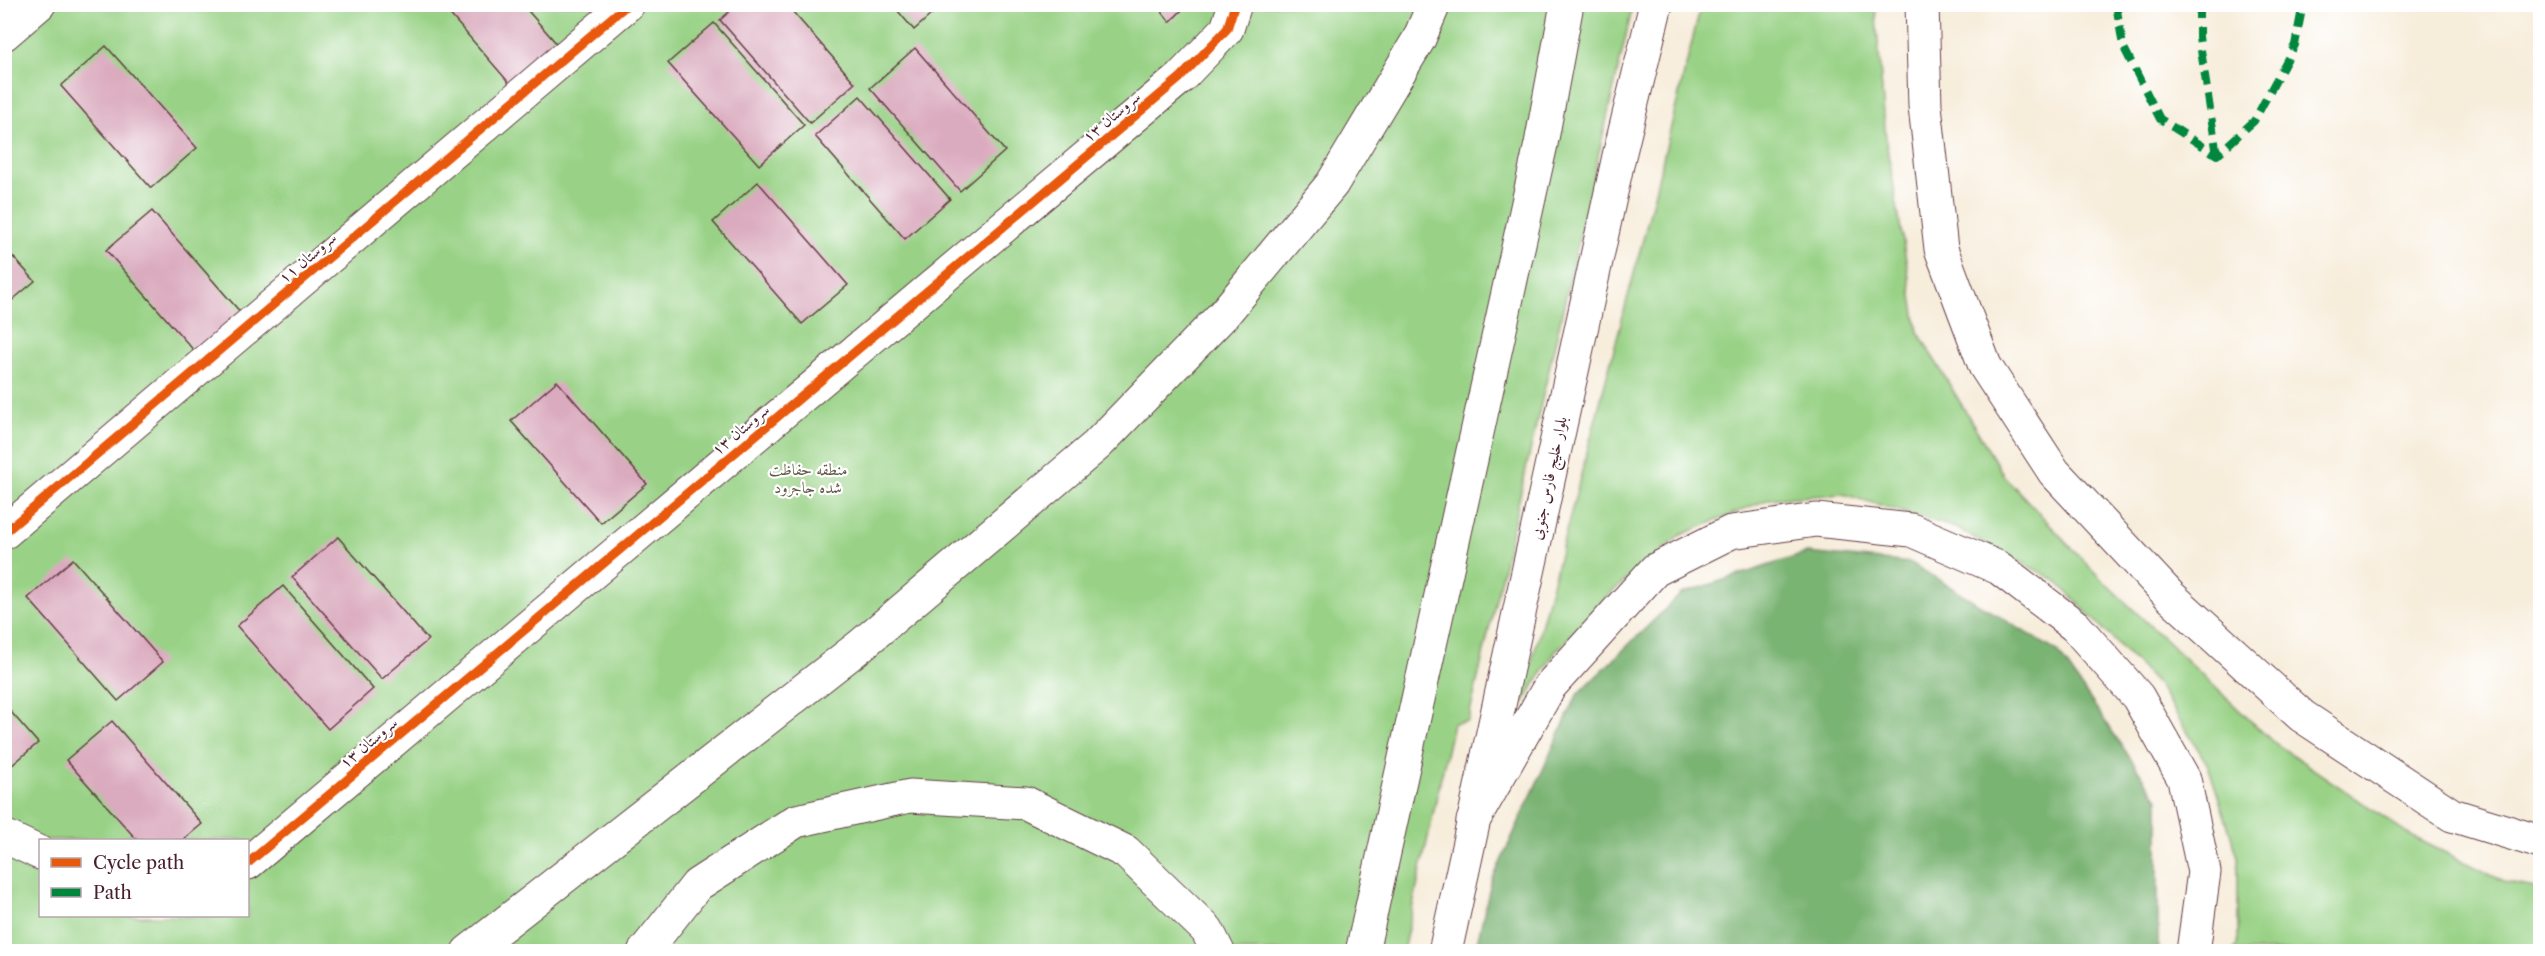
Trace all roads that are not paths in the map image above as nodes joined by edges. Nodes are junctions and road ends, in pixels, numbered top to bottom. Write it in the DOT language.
graph roads {
  1 [pos="39,4"];
  2 [pos="628,4"];
  3 [pos="1235,4"];
  4 [pos="1434,4"];
  5 [pos="1567,4"];
  6 [pos="1656,4"];
  7 [pos="1922,4"];
  8 [pos="4,34"];
  9 [pos="4,533"];
  10 [pos="1473,821"];
  11 [pos="4,836"];
  12 [pos="2541,842"];
  13 [pos="39,853"];
  14 [pos="249,862"];
  15 [pos="468,951"];
  16 [pos="644,951"];
  17 [pos="1218,951"];
  18 [pos="1362,951"];
  19 [pos="1445,951"];
  20 [pos="2193,951"];
  1 -- 8 [label="main road"];
  2 -- 9 [label="main road, سروستان ۱۱"];
  3 -- 14 [label="main road, سروستان ۱۳"];
  4 -- 15 [label="main road"];
  5 -- 18 [label="main road"];
  6 -- 10 [label="main road, بلوار خلیج فارس جنوبی"];
  7 -- 12 [label="main road"];
  10 -- 19 [label="main road, بلوار خلیج فارس جنوبی"];
  10 -- 20 [label="main road"];
  11 -- 13 [label="main road"];
  16 -- 17 [label="main road"];
}
